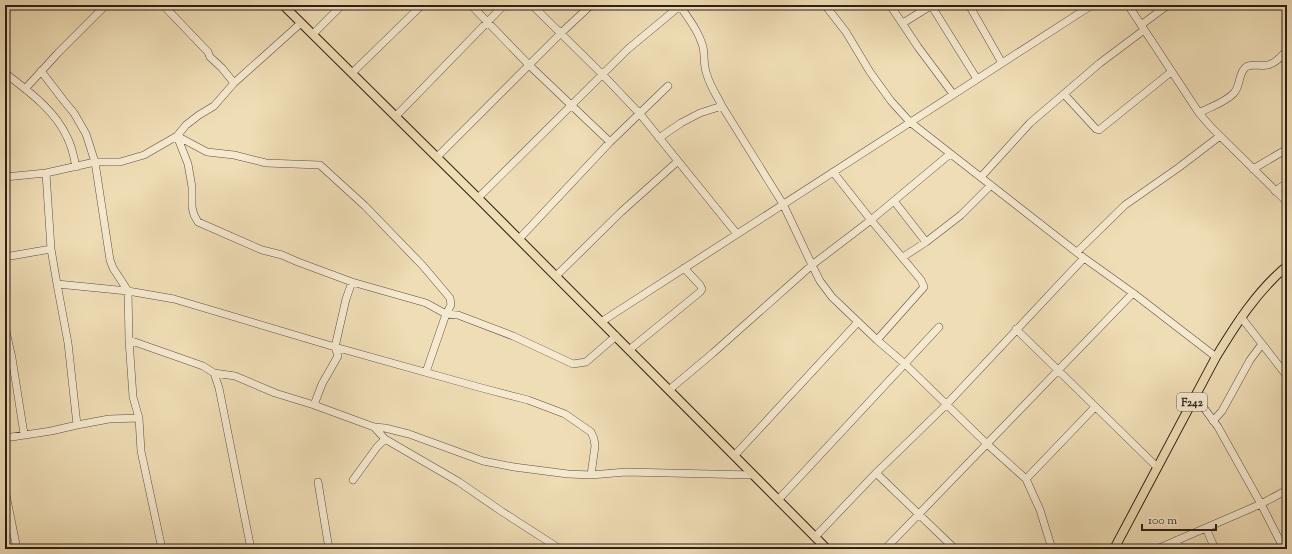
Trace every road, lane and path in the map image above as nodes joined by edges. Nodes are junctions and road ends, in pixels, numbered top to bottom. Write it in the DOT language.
graph roads {
  1 [pos="106,5"];
  2 [pos="163,5"];
  3 [pos="283,5"];
  4 [pos="342,5"];
  5 [pos="422,5"];
  6 [pos="471,5"];
  7 [pos="504,5"];
  8 [pos="532,5"];
  9 [pos="591,5"];
  10 [pos="825,5"];
  11 [pos="890,5"];
  12 [pos="931,5"];
  13 [pos="970,5"];
  14 [pos="1092,5"];
  15 [pos="1128,5"];
  16 [pos="1168,5"];
  17 [pos="680,6"];
  18 [pos="488,22"];
  19 [pos="302,23"];
  20 [pos="902,23"];
  21 [pos="1142,27"];
  22 [pos="560,33"];
  23 [pos="313,34"];
  24 [pos="1287,50"];
  25 [pos="1002,62"];
  26 [pos="529,65"];
  27 [pos="41,71"];
  28 [pos="1171,72"];
  29 [pos="5,73"];
  30 [pos="352,73"];
  31 [pos="602,74"];
  32 [pos="977,79"];
  33 [pos="234,83"];
  34 [pos="668,86"];
  35 [pos="25,89"];
  36 [pos="953,94"];
  37 [pos="1064,94"];
  38 [pos="571,105"];
  39 [pos="722,106"];
  40 [pos="1199,113"];
  41 [pos="640,114"];
  42 [pos="396,116"];
  43 [pos="910,122"];
  44 [pos="177,136"];
  45 [pos="1220,136"];
  46 [pos="659,138"];
  47 [pos="610,142"];
  48 [pos="1287,149"];
  49 [pos="950,154"];
  50 [pos="437,157"];
  51 [pos="678,161"];
  52 [pos="95,162"];
  53 [pos="76,167"];
  54 [pos="1253,169"];
  55 [pos="833,172"];
  56 [pos="46,173"];
  57 [pos="5,177"];
  58 [pos="981,177"];
  59 [pos="1287,183"];
  60 [pos="991,185"];
  61 [pos="1275,191"];
  62 [pos="478,198"];
  63 [pos="894,201"];
  64 [pos="1287,202"];
  65 [pos="783,204"];
  66 [pos="871,220"];
  67 [pos="737,234"];
  68 [pos="519,239"];
  69 [pos="926,242"];
  70 [pos="51,249"];
  71 [pos="1077,252"];
  72 [pos="5,257"];
  73 [pos="903,257"];
  74 [pos="1084,258"];
  75 [pos="812,266"];
  76 [pos="1287,266"];
  77 [pos="684,268"];
  78 [pos="556,276"];
  79 [pos="352,282"];
  80 [pos="57,284"];
  81 [pos="128,291"];
  82 [pos="1133,293"];
  83 [pos="446,314"];
  84 [pos="1241,317"];
  85 [pos="601,322"];
  86 [pos="858,322"];
  87 [pos="939,327"];
  88 [pos="5,328"];
  89 [pos="1016,330"];
  90 [pos="616,336"];
  91 [pos="128,340"];
  92 [pos="877,340"];
  93 [pos="1262,344"];
  94 [pos="336,347"];
  95 [pos="629,350"];
  96 [pos="1216,357"];
  97 [pos="905,364"];
  98 [pos="1058,370"];
  99 [pos="426,372"];
  100 [pos="214,373"];
  101 [pos="1287,376"];
  102 [pos="669,390"];
  103 [pos="1195,396"];
  104 [pos="946,404"];
  105 [pos="314,405"];
  106 [pos="1095,408"];
  107 [pos="139,418"];
  108 [pos="1213,421"];
  109 [pos="77,425"];
  110 [pos="374,427"];
  111 [pos="24,434"];
  112 [pos="5,438"];
  113 [pos="385,439"];
  114 [pos="986,444"];
  115 [pos="734,456"];
  116 [pos="1157,467"];
  117 [pos="876,473"];
  118 [pos="591,475"];
  119 [pos="753,475"];
  120 [pos="1026,479"];
  121 [pos="353,480"];
  122 [pos="318,482"];
  123 [pos="5,490"];
  124 [pos="1287,490"];
  125 [pos="778,500"];
  126 [pos="1261,504"];
  127 [pos="919,515"];
  128 [pos="1206,528"];
  129 [pos="815,537"];
  130 [pos="1177,540"];
  131 [pos="17,549"];
  132 [pos="162,549"];
  133 [pos="251,549"];
  134 [pos="329,549"];
  135 [pos="560,549"];
  136 [pos="827,549"];
  137 [pos="885,549"];
  138 [pos="955,549"];
  139 [pos="1052,549"];
  140 [pos="1114,549"];
  141 [pos="1157,549"];
  142 [pos="1181,549"];
  143 [pos="1215,549"];
  144 [pos="1284,549"];
  1 -- 27 [label="street"];
  2 -- 33 [label="street"];
  3 -- 19 [label="main road"];
  4 -- 23 [label="street"];
  5 -- 30 [label="street"];
  6 -- 18 [label="street"];
  7 -- 18 [label="street"];
  8 -- 22 [label="street"];
  9 -- 22 [label="street"];
  10 -- 43 [label="street"];
  11 -- 20 [label="street"];
  12 -- 20 [label="street"];
  12 -- 32 [label="street"];
  13 -- 25 [label="street"];
  14 -- 25 [label="street"];
  15 -- 21 [label="street"];
  16 -- 21 [label="street"];
  17 -- 31 [label="street"];
  17 -- 39 [label="street"];
  18 -- 26 [label="street"];
  18 -- 42 [label="street"];
  19 -- 23 [label="main road"];
  19 -- 33 [label="street"];
  20 -- 36 [label="street"];
  21 -- 28 [label="street"];
  21 -- 37 [label="street"];
  22 -- 26 [label="street"];
  22 -- 31 [label="street"];
  23 -- 30 [label="main road"];
  24 -- 40 [label="street"];
  25 -- 32 [label="street"];
  26 -- 38 [label="street"];
  26 -- 50 [label="street"];
  27 -- 35 [label="street"];
  27 -- 52 [label="street"];
  28 -- 37 [label="street"];
  28 -- 40 [label="street"];
  29 -- 35 [label="street"];
  30 -- 42 [label="main road"];
  31 -- 38 [label="street"];
  31 -- 41 [label="street"];
  32 -- 36 [label="street"];
  33 -- 44 [label="street"];
  34 -- 41 [label="street"];
  35 -- 53 [label="street"];
  36 -- 43 [label="street"];
  37 -- 58 [label="street"];
  38 -- 47 [label="street"];
  38 -- 62 [label="street"];
  39 -- 46 [label="street"];
  39 -- 65 [label="street"];
  40 -- 45 [label="street"];
  41 -- 46 [label="street"];
  41 -- 47 [label="street"];
  42 -- 50 [label="main road"];
  43 -- 49 [label="street"];
  43 -- 55 [label="street"];
  44 -- 52 [label="street"];
  44 -- 79 [label="street"];
  44 -- 83 [label="street"];
  45 -- 54 [label="street"];
  45 -- 71 [label="street"];
  46 -- 51 [label="street"];
  47 -- 68 [label="street"];
  48 -- 54 [label="street"];
  49 -- 58 [label="street"];
  49 -- 63 [label="street"];
  50 -- 62 [label="main road"];
  51 -- 67 [label="street"];
  51 -- 78 [label="street"];
  52 -- 53 [label="street"];
  52 -- 81 [label="street"];
  53 -- 56 [label="street"];
  54 -- 61 [label="street"];
  55 -- 65 [label="street"];
  55 -- 66 [label="street"];
  56 -- 57 [label="street"];
  56 -- 70 [label="street"];
  58 -- 60 [label="street"];
  59 -- 61 [label="street"];
  60 -- 69 [label="street"];
  60 -- 71 [label="street"];
  61 -- 64 [label="street"];
  62 -- 68 [label="main road"];
  63 -- 66 [label="street"];
  63 -- 69 [label="street"];
  65 -- 67 [label="street"];
  65 -- 75 [label="street"];
  66 -- 73 [label="street"];
  66 -- 75 [label="street"];
  67 -- 77 [label="street"];
  68 -- 78 [label="main road"];
  69 -- 73 [label="street"];
  70 -- 72 [label="street"];
  70 -- 80 [label="street"];
  71 -- 74 [label="street"];
  73 -- 92 [label="street"];
  74 -- 82 [label="street"];
  74 -- 89 [label="street"];
  75 -- 86 [label="street"];
  75 -- 102 [label="street"];
  76 -- 84 [label="main road, F242"];
  77 -- 85 [label="street"];
  77 -- 95 [label="street"];
  78 -- 85 [label="main road"];
  79 -- 83 [label="street"];
  79 -- 94 [label="street"];
  80 -- 81 [label="street"];
  80 -- 109 [label="street"];
  81 -- 91 [label="street"];
  81 -- 94 [label="street"];
  82 -- 96 [label="street"];
  82 -- 98 [label="street"];
  83 -- 90 [label="street"];
  83 -- 99 [label="street"];
  84 -- 93 [label="street"];
  84 -- 96 [label="main road, F242"];
  85 -- 90 [label="main road"];
  86 -- 92 [label="street"];
  86 -- 115 [label="street"];
  87 -- 97 [label="street"];
  88 -- 111 [label="street"];
  89 -- 98 [label="street"];
  89 -- 104 [label="street"];
  90 -- 95 [label="main road"];
  91 -- 100 [label="street"];
  91 -- 107 [label="street"];
  92 -- 97 [label="street"];
  93 -- 101 [label="street"];
  93 -- 108 [label="street"];
  94 -- 99 [label="street"];
  94 -- 105 [label="street"];
  95 -- 102 [label="main road"];
  96 -- 103 [label="main road, F242"];
  97 -- 104 [label="street"];
  97 -- 125 [label="street"];
  98 -- 106 [label="street"];
  98 -- 114 [label="street"];
  99 -- 118 [label="street"];
  100 -- 105 [label="street"];
  100 -- 133 [label="street"];
  102 -- 115 [label="main road"];
  103 -- 108 [label="street"];
  103 -- 116 [label="main road, F242"];
  104 -- 114 [label="street"];
  104 -- 117 [label="street"];
  105 -- 110 [label="street"];
  106 -- 116 [label="street"];
  106 -- 120 [label="street"];
  107 -- 109 [label="street"];
  107 -- 132 [label="street"];
  108 -- 126 [label="street"];
  109 -- 111 [label="street"];
  110 -- 113 [label="street"];
  110 -- 118 [label="street"];
  111 -- 112 [label="street"];
  113 -- 121 [label="street"];
  113 -- 135 [label="street"];
  114 -- 120 [label="street"];
  114 -- 127 [label="street"];
  115 -- 119 [label="main road"];
  116 -- 140 [label="main road, F242"];
  117 -- 127 [label="street"];
  117 -- 129 [label="street"];
  118 -- 119 [label="street"];
  119 -- 125 [label="main road"];
  120 -- 139 [label="street"];
  122 -- 134 [label="street"];
  123 -- 131 [label="street"];
  124 -- 126 [label="street"];
  125 -- 129 [label="main road"];
  126 -- 128 [label="street"];
  126 -- 144 [label="street"];
  127 -- 137 [label="street"];
  127 -- 138 [label="street"];
  128 -- 130 [label="street"];
  128 -- 143 [label="street"];
  129 -- 136 [label="main road"];
  130 -- 141 [label="street"];
  130 -- 142 [label="street"];
}
